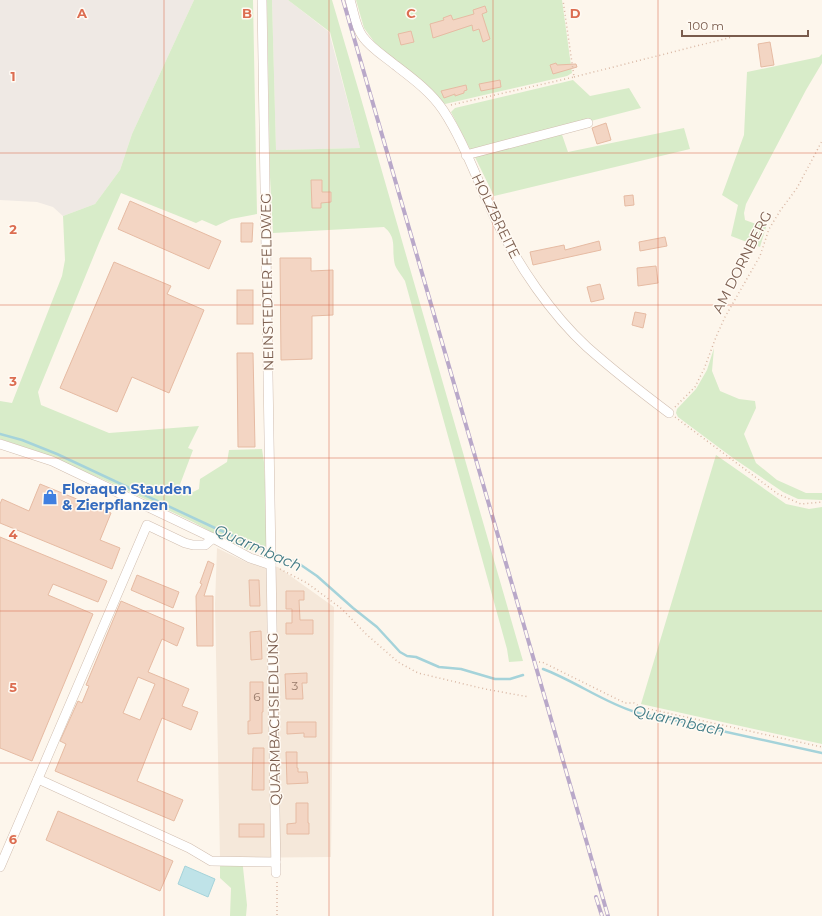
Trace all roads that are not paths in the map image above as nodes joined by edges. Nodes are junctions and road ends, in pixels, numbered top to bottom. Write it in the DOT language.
graph roads {
  1 [pos="262,0"];
  2 [pos="350,0"];
  3 [pos="588,123"];
  4 [pos="466,155"];
  5 [pos="670,413"];
  6 [pos="0,444"];
  7 [pos="213,538"];
  8 [pos="271,561"];
  9 [pos="38,779"];
  10 [pos="276,862"];
  11 [pos="0,868"];
  12 [pos="276,873"];
  1 -- 8 [label="street, NEINSTEDTER FELDWEG"];
  2 -- 4 [label="street, HOLZBREITE"];
  3 -- 4 [label="street"];
  4 -- 5 [label="street, HOLZBREITE"];
  6 -- 7 [label="street"];
  7 -- 8 [label="street"];
  7 -- 9 [label="street"];
  8 -- 10 [label="street, QUARMBACHSIEDLUNG"];
  9 -- 10 [label="street"];
  9 -- 11 [label="street"];
  10 -- 12 [label="street, QUARMBACHSIEDLUNG"];
}
